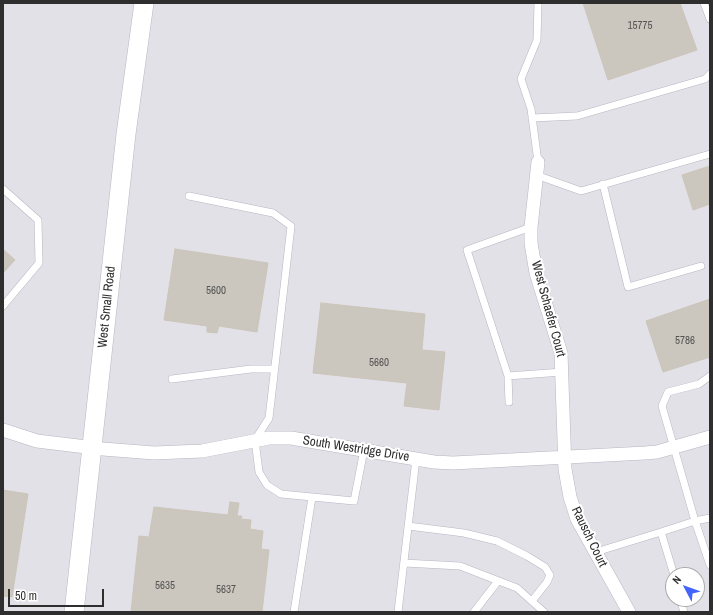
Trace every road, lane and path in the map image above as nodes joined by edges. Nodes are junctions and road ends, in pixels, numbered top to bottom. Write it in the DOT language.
graph roads {
  1 [pos="144,3"];
  2 [pos="538,3"];
  3 [pos="704,3"];
  4 [pos="710,18"];
  5 [pos="710,74"];
  6 [pos="532,118"];
  7 [pos="710,154"];
  8 [pos="538,162"];
  9 [pos="536,176"];
  10 [pos="603,184"];
  11 [pos="3,189"];
  12 [pos="189,196"];
  13 [pos="531,227"];
  14 [pos="701,266"];
  15 [pos="3,306"];
  16 [pos="274,369"];
  17 [pos="562,372"];
  18 [pos="508,376"];
  19 [pos="710,376"];
  20 [pos="172,379"];
  21 [pos="509,402"];
  22 [pos="3,430"];
  23 [pos="710,437"];
  24 [pos="255,440"];
  25 [pos="675,447"];
  26 [pos="92,448"];
  27 [pos="364,450"];
  28 [pos="565,457"];
  29 [pos="416,459"];
  30 [pos="312,497"];
  31 [pos="710,518"];
  32 [pos="695,521"];
  33 [pos="408,526"];
  34 [pos="661,532"];
  35 [pos="596,552"];
  36 [pos="404,562"];
  37 [pos="710,565"];
  38 [pos="672,567"];
  39 [pos="498,581"];
  40 [pos="532,601"];
  41 [pos="74,612"];
  42 [pos="294,612"];
  43 [pos="398,612"];
  44 [pos="474,612"];
  45 [pos="544,612"];
  46 [pos="629,612"];
  1 -- 26 [label="street, West Small Road"];
  2 -- 6 [label="lane"];
  3 -- 4 [label="lane"];
  5 -- 6 [label="lane"];
  6 -- 8 [label="lane"];
  7 -- 10 [label="lane"];
  8 -- 9 [label="street, West Schaefer Court"];
  9 -- 10 [label="lane"];
  9 -- 13 [label="street, West Schaefer Court"];
  10 -- 14 [label="lane"];
  11 -- 15 [label="lane"];
  12 -- 16 [label="lane"];
  13 -- 17 [label="street, West Schaefer Court"];
  13 -- 18 [label="lane"];
  16 -- 20 [label="lane"];
  16 -- 24 [label="lane"];
  17 -- 18 [label="lane"];
  17 -- 28 [label="street, West Schaefer Court"];
  18 -- 21 [label="lane"];
  19 -- 25 [label="lane"];
  22 -- 26 [label="street, South Westridge Drive"];
  23 -- 25 [label="street, South Westridge Drive"];
  24 -- 26 [label="street, South Westridge Drive"];
  24 -- 27 [label="street, South Westridge Drive"];
  24 -- 30 [label="lane"];
  25 -- 28 [label="street, South Westridge Drive"];
  25 -- 32 [label="lane"];
  26 -- 41 [label="street, West Small Road"];
  27 -- 29 [label="street, South Westridge Drive"];
  27 -- 30 [label="lane"];
  28 -- 29 [label="street, South Westridge Drive"];
  28 -- 35 [label="street, Rausch Court"];
  29 -- 33 [label="lane"];
  30 -- 42 [label="lane"];
  31 -- 32 [label="lane"];
  32 -- 34 [label="lane"];
  32 -- 37 [label="lane"];
  33 -- 36 [label="lane"];
  33 -- 40 [label="lane"];
  34 -- 35 [label="lane"];
  34 -- 38 [label="lane"];
  35 -- 46 [label="street, Rausch Court"];
  36 -- 39 [label="lane"];
  36 -- 43 [label="lane"];
  39 -- 40 [label="lane"];
  39 -- 44 [label="lane"];
  40 -- 45 [label="lane"];
}
